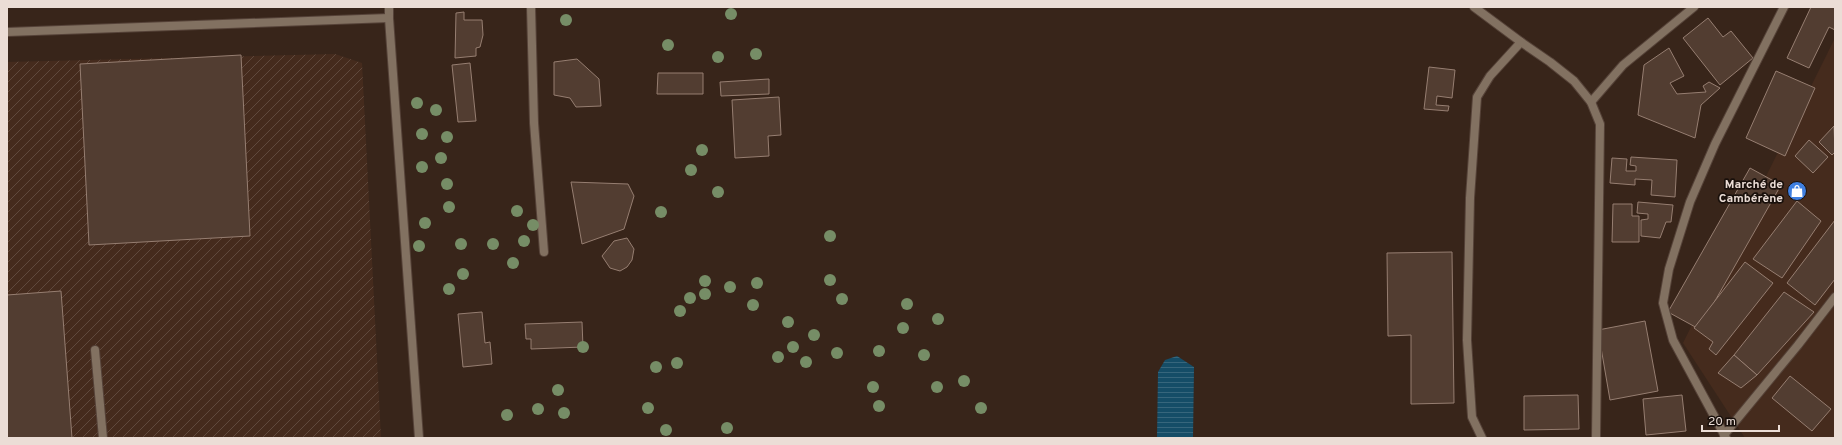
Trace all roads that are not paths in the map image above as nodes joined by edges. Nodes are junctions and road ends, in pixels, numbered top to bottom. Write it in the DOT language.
graph roads {
  1 [pos="389,7"];
  2 [pos="530,7"];
  3 [pos="1474,7"];
  4 [pos="1694,7"];
  5 [pos="1784,7"];
  6 [pos="389,18"];
  7 [pos="7,32"];
  8 [pos="1521,42"];
  9 [pos="1591,102"];
  10 [pos="544,252"];
  11 [pos="1835,297"];
  12 [pos="94,350"];
  13 [pos="1725,436"];
  14 [pos="103,438"];
  15 [pos="419,438"];
  16 [pos="1482,438"];
  17 [pos="1596,438"];
  1 -- 6 [label="street"];
  2 -- 10 [label="street"];
  3 -- 8 [label="street"];
  4 -- 9 [label="street"];
  5 -- 13 [label="street"];
  6 -- 7 [label="street"];
  6 -- 15 [label="street"];
  8 -- 9 [label="street"];
  8 -- 16 [label="street"];
  9 -- 17 [label="street"];
  11 -- 13 [label="street"];
  12 -- 14 [label="street"];
}
